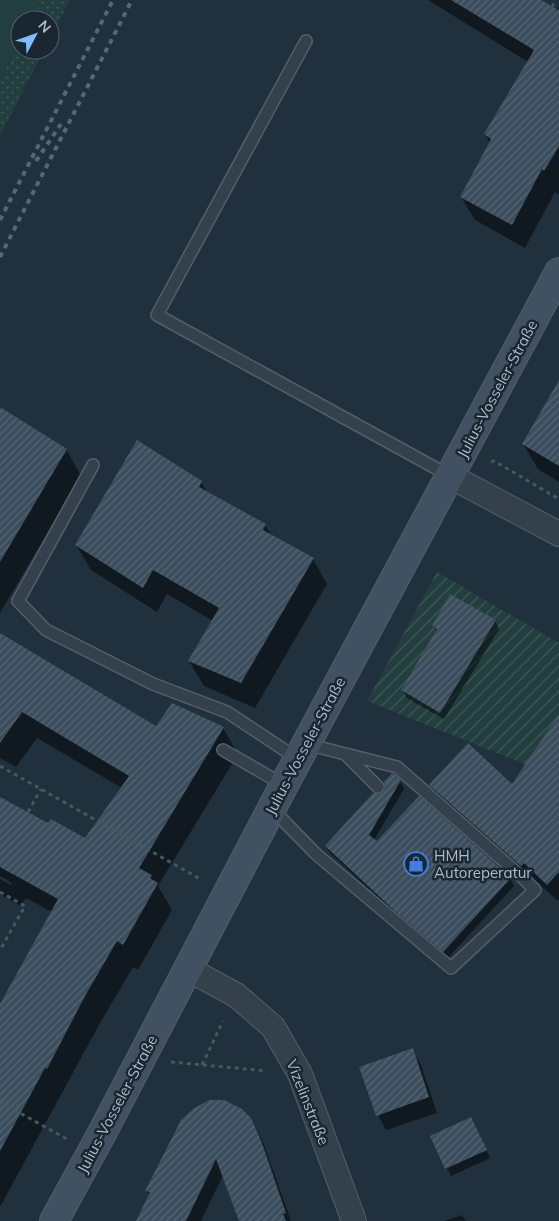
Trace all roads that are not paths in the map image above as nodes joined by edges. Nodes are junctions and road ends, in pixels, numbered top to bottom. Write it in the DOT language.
graph roads {
  1 [pos="306,41"];
  2 [pos="559,272"];
  3 [pos="93,465"];
  4 [pos="450,476"];
  5 [pos="559,534"];
  6 [pos="223,750"];
  7 [pos="302,751"];
  8 [pos="345,754"];
  9 [pos="378,788"];
  10 [pos="278,797"];
  11 [pos="188,970"];
  12 [pos="54,1221"];
  13 [pos="354,1221"];
  1 -- 4 [label="lane"];
  2 -- 4 [label="street, Julius-Vosseler-Straße"];
  3 -- 7 [label="lane"];
  4 -- 5 [label="street"];
  4 -- 7 [label="street, Julius-Vosseler-Straße"];
  6 -- 10 [label="lane"];
  7 -- 8 [label="lane"];
  7 -- 10 [label="street, Julius-Vosseler-Straße"];
  8 -- 9 [label="lane"];
  8 -- 10 [label="lane"];
  10 -- 11 [label="street, Julius-Vosseler-Straße"];
  11 -- 12 [label="street, Julius-Vosseler-Straße"];
  11 -- 13 [label="street, Vizelinstraße"];
}
